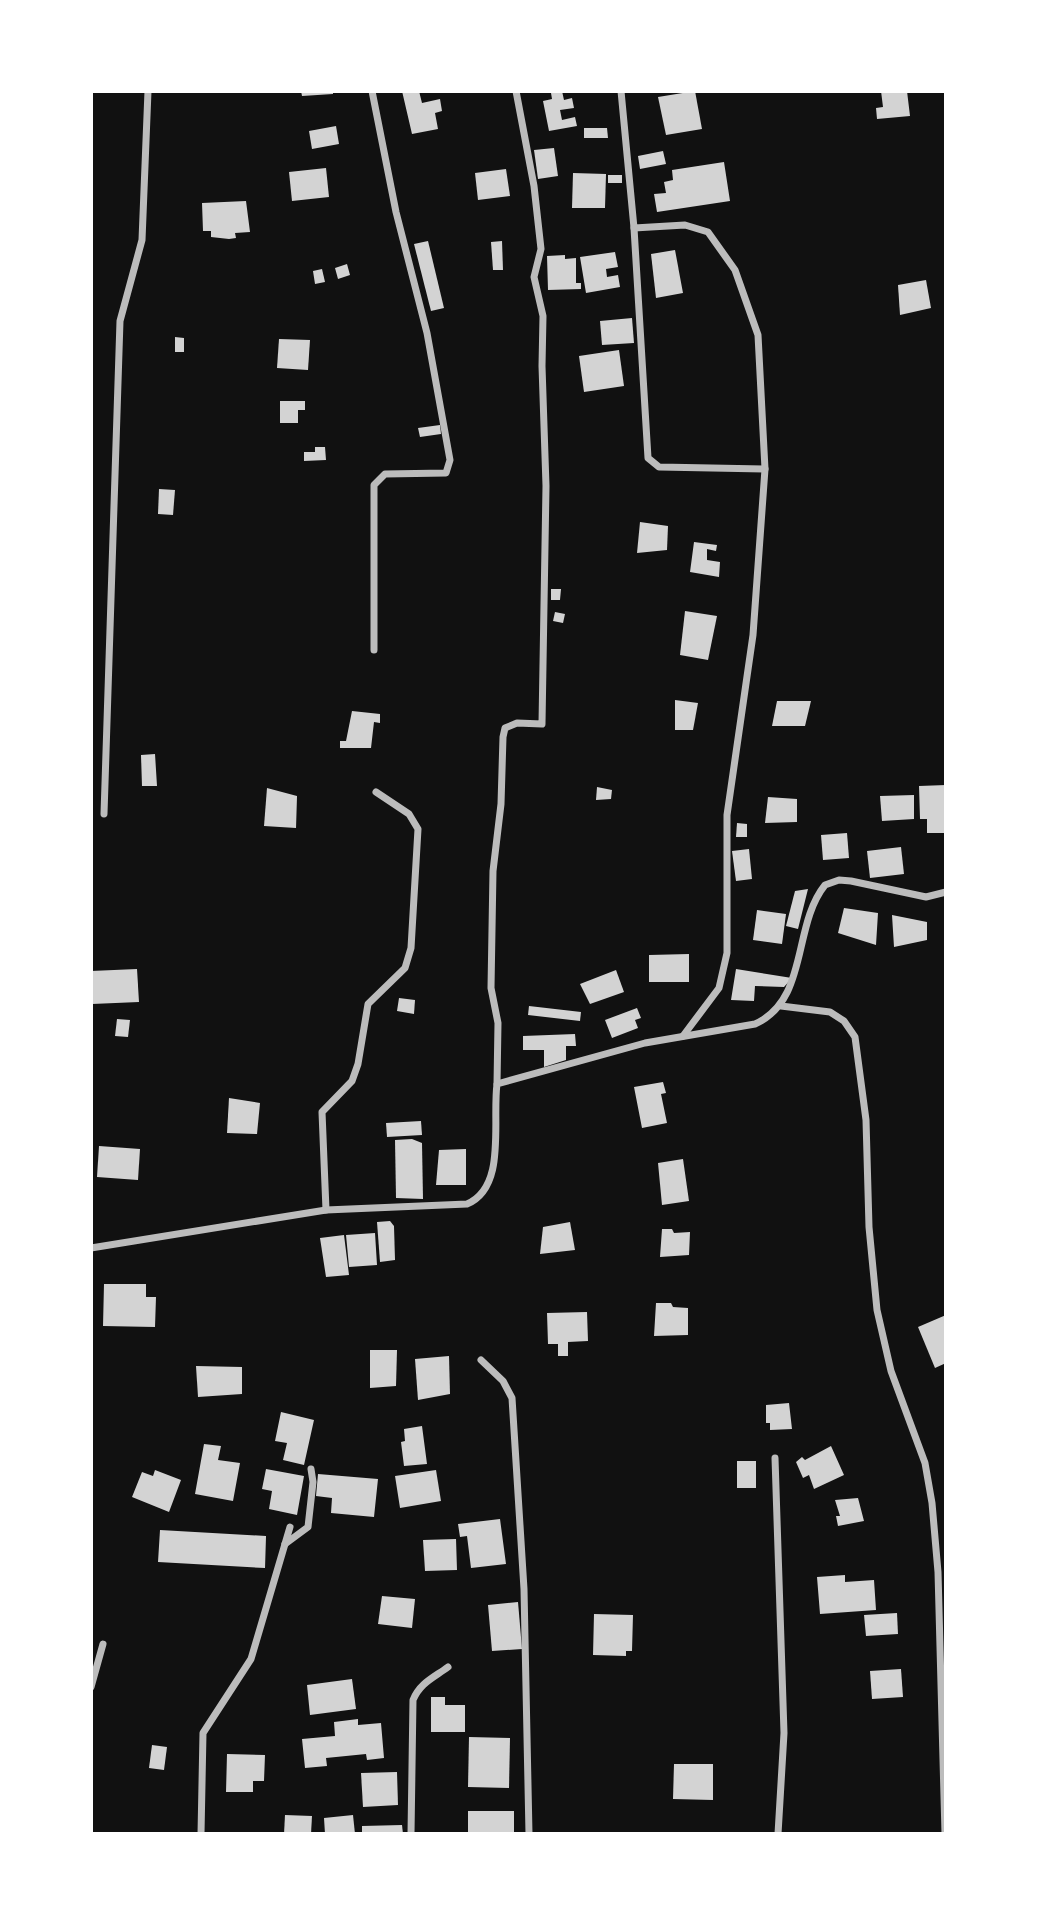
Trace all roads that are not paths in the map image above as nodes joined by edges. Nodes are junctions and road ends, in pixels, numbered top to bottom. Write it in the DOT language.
graph roads {
  1 [pos="148,91"];
  2 [pos="372,91"];
  3 [pos="516,91"];
  4 [pos="621,91"];
  5 [pos="634,229"];
  6 [pos="765,469"];
  7 [pos="374,650"];
  8 [pos="376,792"];
  9 [pos="104,814"];
  10 [pos="946,892"];
  11 [pos="781,1006"];
  12 [pos="683,1036"];
  13 [pos="497,1084"];
  14 [pos="326,1210"];
  15 [pos="91,1248"];
  16 [pos="481,1360"];
  17 [pos="775,1458"];
  18 [pos="311,1469"];
  19 [pos="290,1527"];
  20 [pos="284,1544"];
  21 [pos="103,1644"];
  22 [pos="448,1667"];
  23 [pos="91,1687"];
  24 [pos="201,1834"];
  25 [pos="411,1834"];
  26 [pos="529,1834"];
  27 [pos="778,1834"];
  28 [pos="945,1834"];
  1 -- 9 [label="street"];
  2 -- 7 [label="street"];
  3 -- 13 [label="street"];
  4 -- 5 [label="street"];
  5 -- 6 [label="street"];
  5 -- 6 [label="street"];
  6 -- 12 [label="street"];
  8 -- 14 [label="street"];
  10 -- 11 [label="street"];
  11 -- 12 [label="street"];
  11 -- 28 [label="street"];
  12 -- 13 [label="street"];
  13 -- 14 [label="street"];
  14 -- 15 [label="street"];
  16 -- 26 [label="street"];
  17 -- 27 [label="street"];
  18 -- 20 [label="street"];
  19 -- 20 [label="street"];
  20 -- 24 [label="street"];
  21 -- 23 [label="street"];
  22 -- 25 [label="street"];
}
